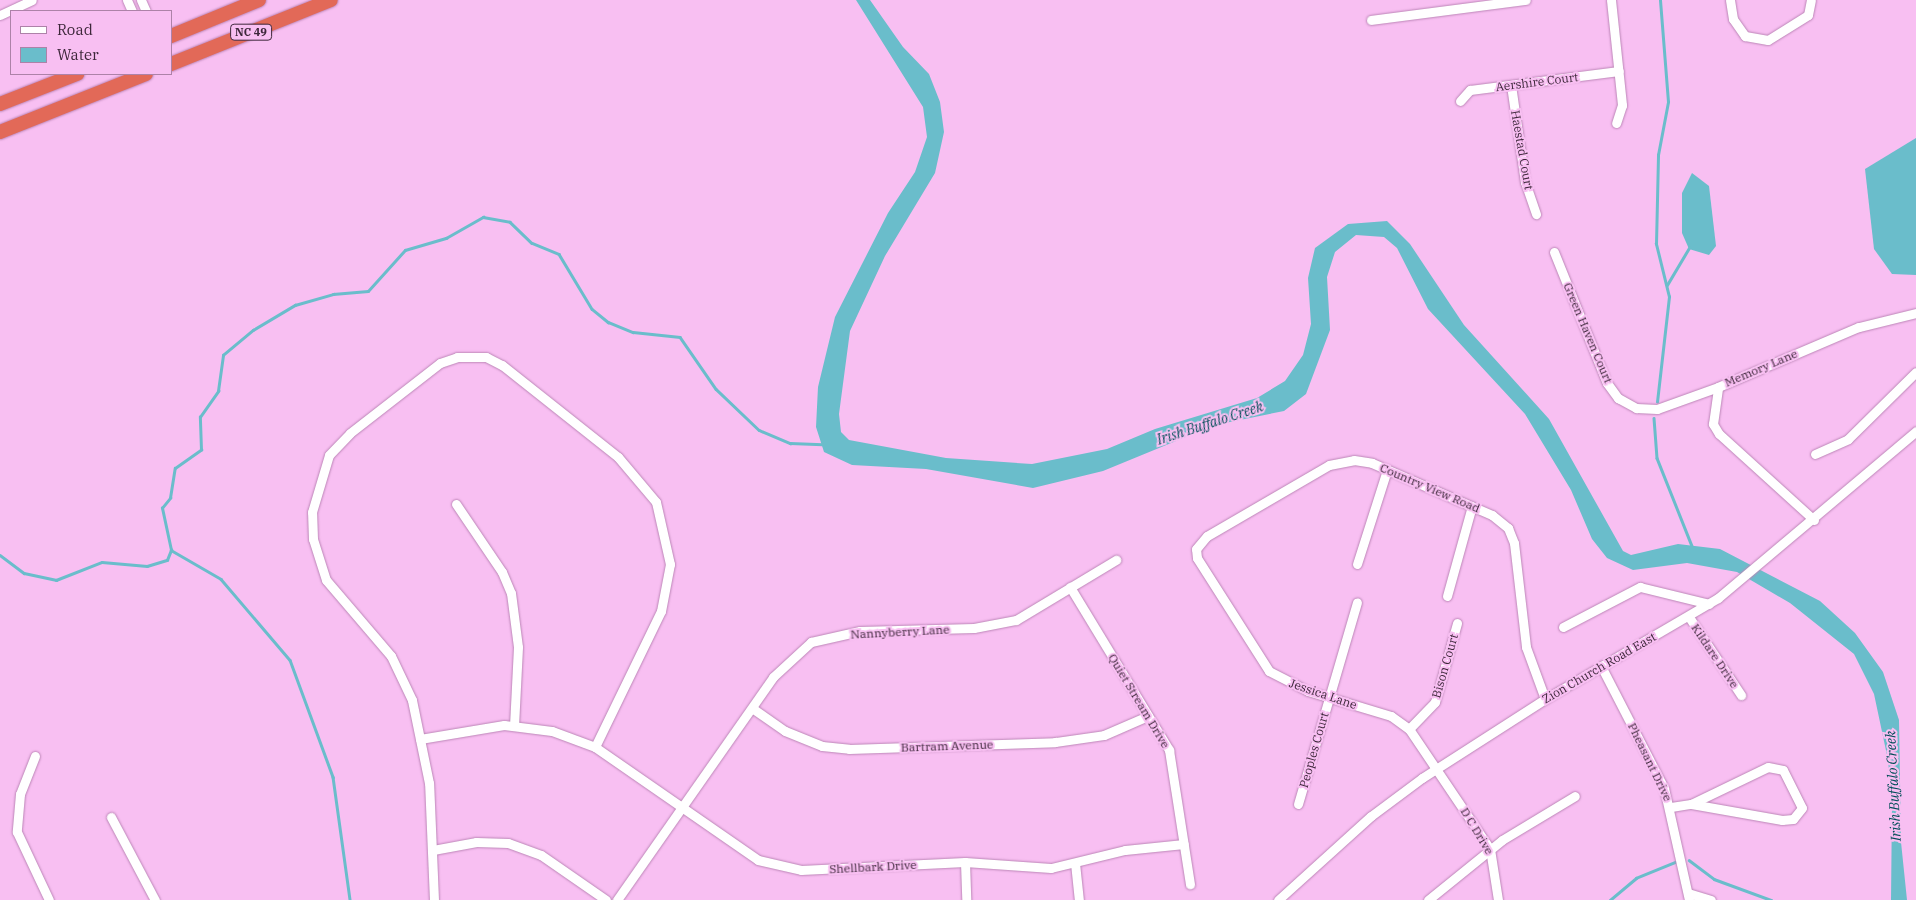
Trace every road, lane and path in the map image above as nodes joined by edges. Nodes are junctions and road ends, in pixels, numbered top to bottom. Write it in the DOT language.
graph roads {
  1 [pos="32,0"];
  2 [pos="259,0"];
  3 [pos="331,0"];
  4 [pos="1526,0"];
  5 [pos="1610,0"];
  6 [pos="1730,0"];
  7 [pos="1811,0"];
  8 [pos="11,10"];
  9 [pos="1371,20"];
  10 [pos="172,36"];
  11 [pos="172,64"];
  12 [pos="1619,71"];
  13 [pos="74,75"];
  14 [pos="143,75"];
  15 [pos="1511,85"];
  16 [pos="1460,101"];
  17 [pos="0,104"];
  18 [pos="1616,123"];
  19 [pos="0,132"];
  20 [pos="1536,214"];
  21 [pos="1554,252"];
  22 [pos="1916,313"];
  23 [pos="1916,372"];
  24 [pos="1718,387"];
  25 [pos="1916,430"];
  26 [pos="1814,454"];
  27 [pos="1387,470"];
  28 [pos="456,504"];
  29 [pos="1472,506"];
  30 [pos="1814,520"];
  31 [pos="1196,549"];
  32 [pos="1116,560"];
  33 [pos="1357,564"];
  34 [pos="1070,587"];
  35 [pos="1447,596"];
  36 [pos="1357,602"];
  37 [pos="1709,604"];
  38 [pos="1689,617"];
  39 [pos="1457,623"];
  40 [pos="1563,627"];
  41 [pos="1601,666"];
  42 [pos="1741,695"];
  43 [pos="1329,697"];
  44 [pos="1545,699"];
  45 [pos="752,708"];
  46 [pos="1148,716"];
  47 [pos="514,725"];
  48 [pos="1409,729"];
  49 [pos="420,739"];
  50 [pos="594,748"];
  51 [pos="35,756"];
  52 [pos="1437,768"];
  53 [pos="1576,796"];
  54 [pos="1298,804"];
  55 [pos="1691,804"];
  56 [pos="1671,807"];
  57 [pos="680,810"];
  58 [pos="111,817"];
  59 [pos="1184,844"];
  60 [pos="1490,849"];
  61 [pos="433,850"];
  62 [pos="965,862"];
  63 [pos="1075,863"];
  64 [pos="1190,884"];
  65 [pos="1688,897"];
  66 [pos="49,900"];
  67 [pos="155,900"];
  68 [pos="434,900"];
  69 [pos="606,900"];
  70 [pos="617,900"];
  71 [pos="966,900"];
  72 [pos="1079,900"];
  73 [pos="1278,900"];
  74 [pos="1428,900"];
  75 [pos="1498,900"];
  76 [pos="1711,900"];
  1 -- 8 [label="street"];
  2 -- 10 [label="highway, NC 49"];
  3 -- 11 [label="highway, NC 49"];
  4 -- 9 [label="street"];
  5 -- 12 [label="street"];
  6 -- 7 [label="street"];
  12 -- 15 [label="street, Aershire Court"];
  12 -- 18 [label="street"];
  13 -- 17 [label="highway"];
  14 -- 19 [label="highway"];
  15 -- 16 [label="street, Aershire Court"];
  15 -- 20 [label="street, Haestad Court"];
  21 -- 24 [label="street, Green Haven Court"];
  22 -- 24 [label="street, Memory Lane"];
  23 -- 26 [label="street"];
  24 -- 30 [label="street, Memory Lane"];
  25 -- 30 [label="street, Zion Church Road East"];
  27 -- 29 [label="street, Country View Road"];
  27 -- 31 [label="street, Country View Road"];
  27 -- 33 [label="street"];
  28 -- 47 [label="street"];
  29 -- 35 [label="street"];
  29 -- 44 [label="street, Country View Road"];
  30 -- 37 [label="street, Zion Church Road East"];
  31 -- 43 [label="street, Jessica Lane"];
  32 -- 34 [label="street, Nannyberry Lane"];
  34 -- 45 [label="street, Nannyberry Lane"];
  34 -- 46 [label="street, Quiet Stream Drive"];
  36 -- 43 [label="street, Peoples Court"];
  37 -- 38 [label="street, Zion Church Road East"];
  37 -- 40 [label="street"];
  38 -- 41 [label="street, Zion Church Road East"];
  38 -- 42 [label="street, Kildare Drive"];
  39 -- 48 [label="street, Bison Court"];
  41 -- 44 [label="street, Zion Church Road East"];
  41 -- 56 [label="street, Pheasant Drive"];
  43 -- 48 [label="street, Jessica Lane"];
  43 -- 54 [label="street, Peoples Court"];
  44 -- 52 [label="street, Zion Church Road East"];
  45 -- 46 [label="street, Bartram Avenue"];
  45 -- 57 [label="street, Nannyberry Lane"];
  46 -- 59 [label="street, Quiet Stream Drive"];
  47 -- 49 [label="street, Shellbark Drive"];
  47 -- 50 [label="street, Shellbark Drive"];
  48 -- 52 [label="street, Jessica Lane"];
  49 -- 50 [label="street"];
  49 -- 61 [label="street"];
  50 -- 57 [label="street, Shellbark Drive"];
  51 -- 66 [label="street"];
  52 -- 60 [label="street, D C Drive"];
  52 -- 73 [label="street, Zion Church Road East"];
  53 -- 60 [label="street"];
  55 -- 55 [label="street"];
  55 -- 56 [label="street"];
  56 -- 65 [label="street, Pheasant Drive"];
  57 -- 62 [label="street, Shellbark Drive"];
  57 -- 70 [label="street, Nannyberry Lane"];
  58 -- 67 [label="street"];
  59 -- 63 [label="street, Shellbark Drive"];
  59 -- 64 [label="street, Quiet Stream Drive"];
  60 -- 74 [label="street"];
  60 -- 75 [label="street, D C Drive"];
  61 -- 68 [label="street"];
  61 -- 69 [label="street"];
  62 -- 63 [label="street, Shellbark Drive"];
  62 -- 71 [label="street"];
  63 -- 72 [label="street"];
  65 -- 76 [label="street"];
}
